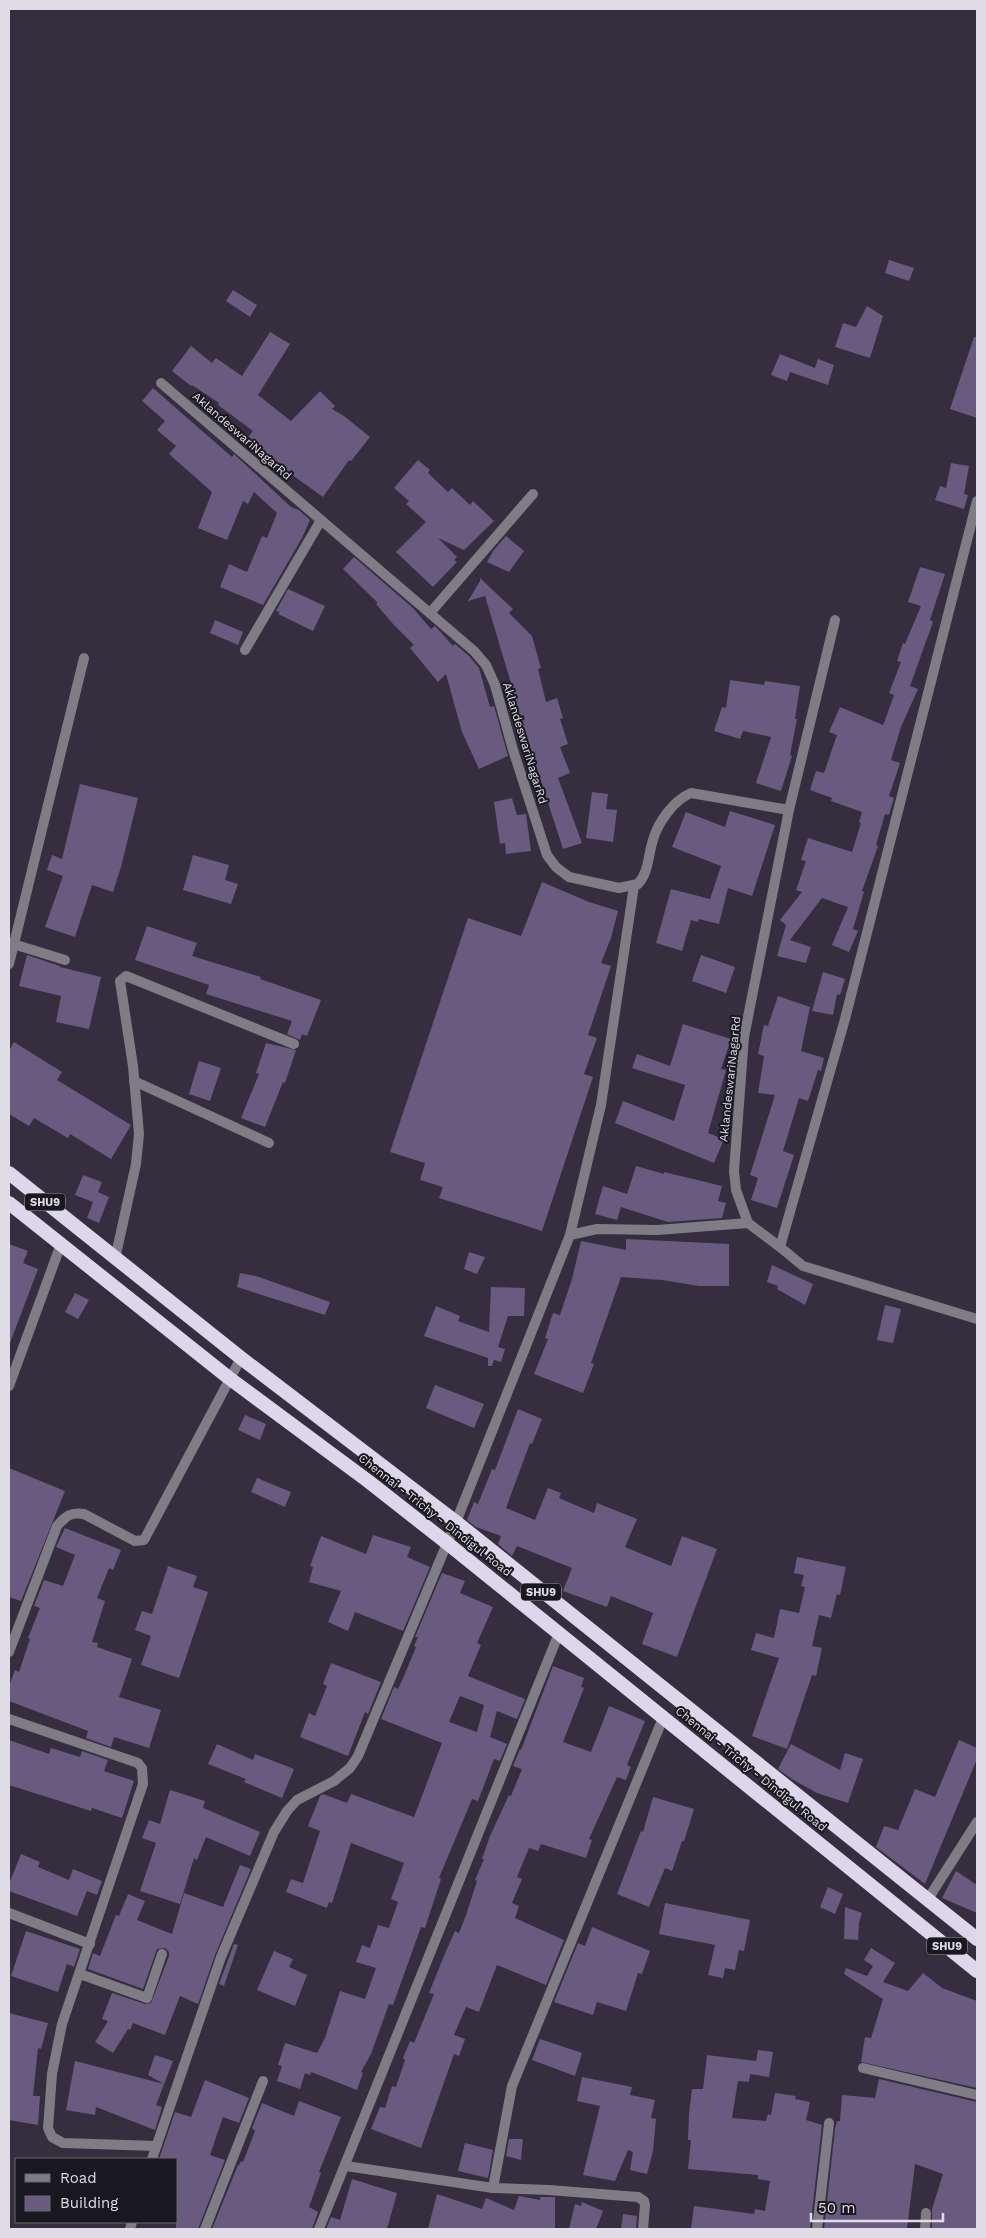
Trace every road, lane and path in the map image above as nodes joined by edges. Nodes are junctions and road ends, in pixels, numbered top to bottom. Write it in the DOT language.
graph roads {
  1 [pos="161,383"];
  2 [pos="534,494"];
  3 [pos="977,501"];
  4 [pos="321,520"];
  5 [pos="430,613"];
  6 [pos="835,620"];
  7 [pos="245,650"];
  8 [pos="84,658"];
  9 [pos="789,810"];
  10 [pos="634,886"];
  11 [pos="11,944"];
  12 [pos="65,960"];
  13 [pos="9,964"];
  14 [pos="294,1044"];
  15 [pos="134,1081"];
  16 [pos="269,1143"];
  17 [pos="9,1173"];
  18 [pos="9,1203"];
  19 [pos="748,1223"];
  20 [pos="759,1231"];
  21 [pos="784,1231"];
  22 [pos="570,1235"];
  23 [pos="61,1244"];
  24 [pos="780,1247"];
  25 [pos="115,1259"];
  26 [pos="977,1319"];
  27 [pos="241,1358"];
  28 [pos="229,1378"];
  29 [pos="9,1386"];
  30 [pos="456,1522"];
  31 [pos="447,1543"];
  32 [pos="559,1632"];
  33 [pos="9,1652"];
  34 [pos="664,1718"];
  35 [pos="9,1719"];
  36 [pos="977,1822"];
  37 [pos="928,1899"];
  38 [pos="9,1912"];
  39 [pos="977,1939"];
  40 [pos="90,1944"];
  41 [pos="162,1954"];
  42 [pos="977,1971"];
  43 [pos="80,1974"];
  44 [pos="863,2068"];
  45 [pos="263,2081"];
  46 [pos="977,2095"];
  47 [pos="829,2123"];
  48 [pos="156,2146"];
  49 [pos="152,2158"];
  50 [pos="346,2166"];
  51 [pos="493,2188"];
  52 [pos="926,2213"];
  53 [pos="205,2229"];
  54 [pos="319,2229"];
  55 [pos="643,2229"];
  56 [pos="818,2229"];
  57 [pos="925,2229"];
  1 -- 4 [label="street, AklandeswariNagarRd"];
  2 -- 5 [label="street"];
  3 -- 21 [label="street"];
  4 -- 5 [label="street, AklandeswariNagarRd"];
  4 -- 7 [label="street"];
  5 -- 10 [label="street, AklandeswariNagarRd"];
  6 -- 9 [label="street, AklandeswariNagarRd"];
  8 -- 11 [label="street"];
  9 -- 10 [label="street"];
  9 -- 19 [label="street, AklandeswariNagarRd"];
  10 -- 22 [label="street"];
  11 -- 12 [label="street"];
  11 -- 13 [label="street"];
  14 -- 15 [label="street"];
  15 -- 16 [label="street"];
  15 -- 25 [label="street"];
  17 -- 25 [label="highway, Chennai - Trichy - Dindigul Road / SHU9"];
  18 -- 23 [label="highway, Chennai - Trichy - Dindigul Road / SHU9"];
  19 -- 20 [label="street"];
  19 -- 22 [label="street"];
  20 -- 21 [label="street"];
  20 -- 24 [label="street"];
  21 -- 24 [label="street"];
  22 -- 30 [label="street"];
  23 -- 28 [label="highway, Chennai - Trichy - Dindigul Road / SHU9"];
  23 -- 29 [label="street"];
  24 -- 26 [label="street"];
  25 -- 27 [label="highway, Chennai - Trichy - Dindigul Road / SHU9"];
  27 -- 28 [label="street"];
  27 -- 30 [label="highway, Chennai - Trichy - Dindigul Road / SHU9"];
  28 -- 31 [label="highway, Chennai - Trichy - Dindigul Road"];
  28 -- 33 [label="street"];
  30 -- 31 [label="street"];
  30 -- 37 [label="highway, Chennai - Trichy - Dindigul Road / SHU9"];
  31 -- 32 [label="highway, Chennai - Trichy - Dindigul Road"];
  31 -- 48 [label="street"];
  32 -- 34 [label="highway, Chennai - Trichy - Dindigul Road"];
  32 -- 50 [label="street"];
  34 -- 42 [label="highway, Chennai - Trichy - Dindigul Road / SHU9"];
  34 -- 51 [label="street"];
  35 -- 40 [label="street"];
  36 -- 37 [label="street"];
  37 -- 39 [label="highway, Chennai - Trichy - Dindigul Road / SHU9"];
  38 -- 40 [label="street"];
  40 -- 43 [label="street"];
  41 -- 43 [label="street"];
  43 -- 48 [label="street"];
  44 -- 46 [label="street"];
  45 -- 53 [label="street"];
  47 -- 56 [label="street"];
  48 -- 49 [label="street"];
  50 -- 51 [label="street"];
  50 -- 54 [label="street"];
  51 -- 55 [label="street"];
  52 -- 57 [label="street"];
}
